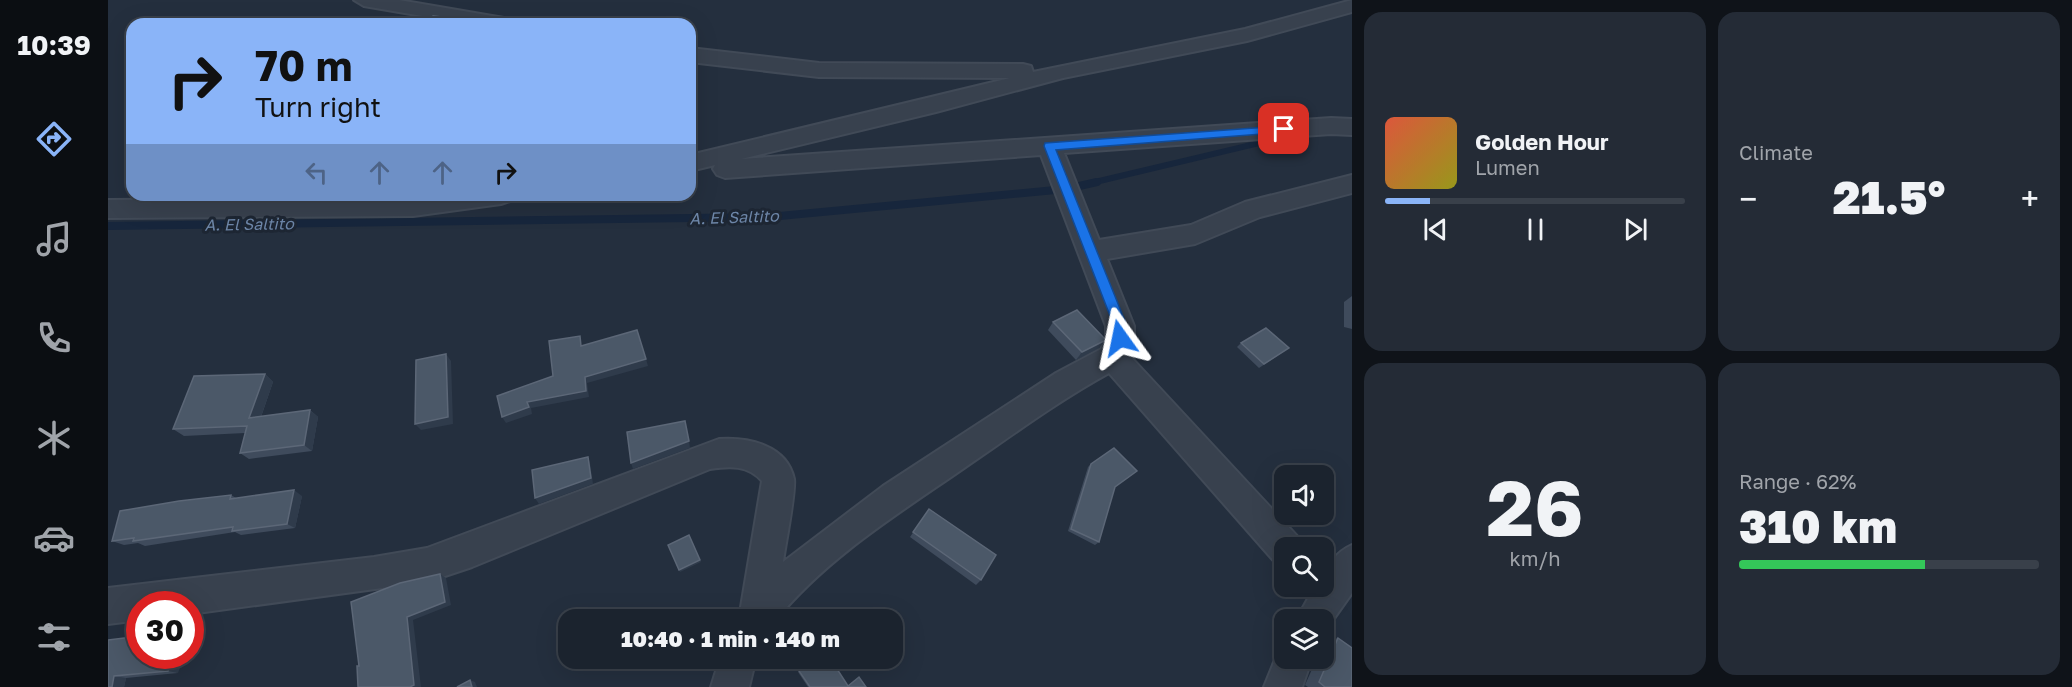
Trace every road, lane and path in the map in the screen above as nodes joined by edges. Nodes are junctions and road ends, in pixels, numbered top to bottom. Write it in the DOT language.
graph roads {
  1 [pos="364,0"];
  2 [pos="1334,0"];
  3 [pos="1352,6"];
  4 [pos="469,18"];
  5 [pos="1247,35"];
  6 [pos="696,56"];
  7 [pos="1062,71"];
  8 [pos="1352,127"];
  9 [pos="1049,146"];
  10 [pos="696,163"];
  11 [pos="696,172"];
  12 [pos="1352,184"];
  13 [pos="456,201"];
  14 [pos="108,209"];
  15 [pos="1091,252"];
  16 [pos="1112,357"];
  17 [pos="1275,537"];
  18 [pos="1352,562"];
  19 [pos="1320,600"];
  20 [pos="108,606"];
  21 [pos="757,609"];
  22 [pos="762,609"];
  23 [pos="735,669"];
  24 [pos="1290,669"];
  25 [pos="730,687"];
  26 [pos="1284,687"];
  1 -- 4 [label="street"];
  2 -- 5 [label="street"];
  3 -- 5 [label="street"];
  5 -- 7 [label="street"];
  6 -- 7 [label="street"];
  7 -- 10 [label="street"];
  8 -- 9 [label="street"];
  9 -- 11 [label="street"];
  9 -- 15 [label="street"];
  12 -- 15 [label="street"];
  13 -- 14 [label="street"];
  15 -- 16 [label="street"];
  16 -- 17 [label="street"];
  16 -- 22 [label="street"];
  18 -- 19 [label="street"];
  20 -- 21 [label="street"];
  23 -- 25 [label="street"];
  24 -- 26 [label="street"];
}
